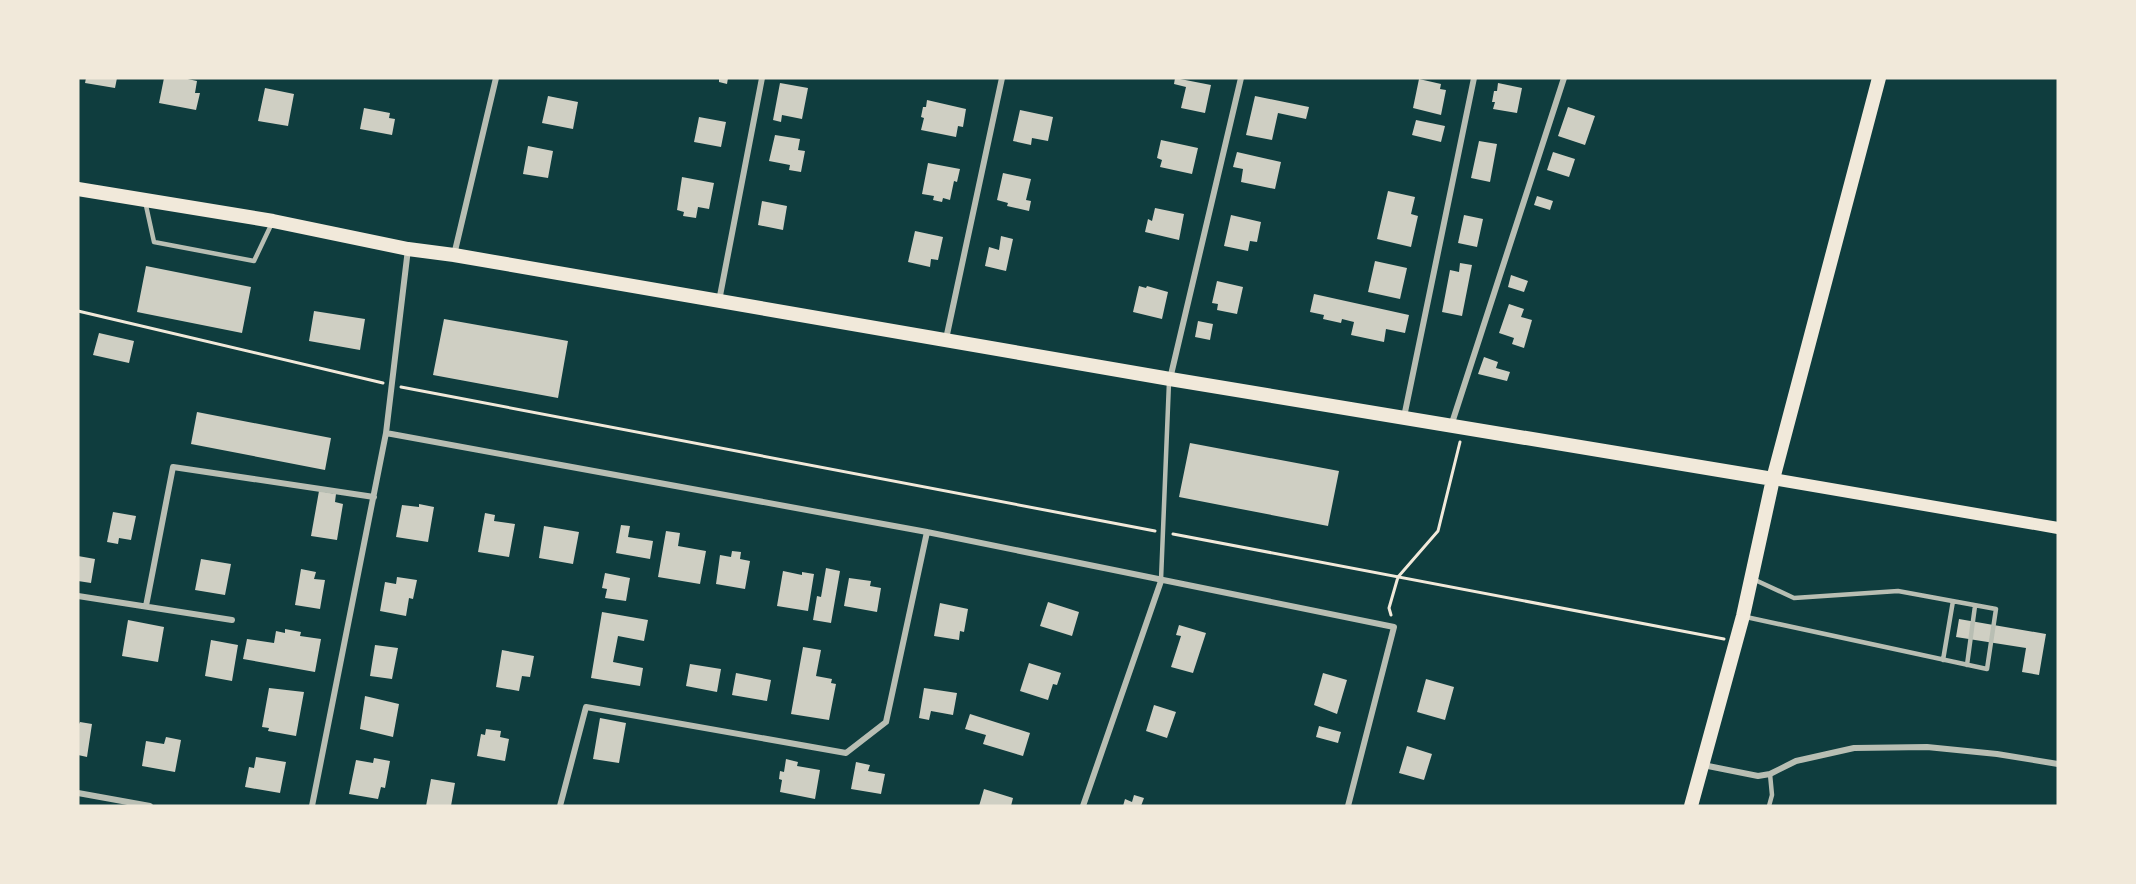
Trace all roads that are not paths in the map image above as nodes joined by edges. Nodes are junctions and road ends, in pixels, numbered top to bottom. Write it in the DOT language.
graph roads {
  1 [pos="496,78"];
  2 [pos="762,78"];
  3 [pos="1002,78"];
  4 [pos="1241,78"];
  5 [pos="1474,78"];
  6 [pos="1564,78"];
  7 [pos="1879,78"];
  8 [pos="78,189"];
  9 [pos="145,201"];
  10 [pos="273,221"];
  11 [pos="408,249"];
  12 [pos="454,255"];
  13 [pos="719,301"];
  14 [pos="946,339"];
  15 [pos="1170,379"];
  16 [pos="1404,417"];
  17 [pos="1457,428"];
  18 [pos="386,433"];
  19 [pos="1773,479"];
  20 [pos="374,497"];
  21 [pos="2058,528"];
  22 [pos="927,532"];
  23 [pos="1751,578"];
  24 [pos="1161,581"];
  25 [pos="78,596"];
  26 [pos="1953,602"];
  27 [pos="146,606"];
  28 [pos="1975,606"];
  29 [pos="1743,616"];
  30 [pos="232,620"];
  31 [pos="1943,660"];
  32 [pos="1967,665"];
  33 [pos="2058,764"];
  34 [pos="1702,765"];
  35 [pos="1770,774"];
  36 [pos="78,793"];
  37 [pos="150,806"];
  38 [pos="312,806"];
  39 [pos="560,806"];
  40 [pos="1083,806"];
  41 [pos="1348,806"];
  42 [pos="1691,806"];
  43 [pos="1769,806"];
  1 -- 12 [label="street"];
  2 -- 13 [label="street"];
  3 -- 14 [label="street"];
  4 -- 15 [label="street"];
  5 -- 16 [label="street"];
  6 -- 17 [label="street"];
  7 -- 19 [label="main road"];
  8 -- 9 [label="main road"];
  9 -- 10 [label="main road"];
  9 -- 10 [label="lane"];
  10 -- 11 [label="main road"];
  11 -- 12 [label="main road"];
  11 -- 18 [label="street"];
  12 -- 13 [label="main road"];
  13 -- 14 [label="main road"];
  14 -- 15 [label="main road"];
  15 -- 16 [label="main road"];
  15 -- 24 [label="lane"];
  16 -- 17 [label="main road"];
  17 -- 19 [label="main road"];
  18 -- 20 [label="street"];
  18 -- 22 [label="street"];
  19 -- 21 [label="main road"];
  19 -- 23 [label="main road"];
  20 -- 27 [label="street"];
  20 -- 38 [label="street"];
  22 -- 24 [label="street"];
  22 -- 39 [label="street"];
  23 -- 26 [label="lane"];
  23 -- 29 [label="main road"];
  24 -- 40 [label="street"];
  24 -- 41 [label="street"];
  25 -- 27 [label="street"];
  26 -- 28 [label="lane"];
  26 -- 31 [label="lane"];
  27 -- 30 [label="street"];
  28 -- 32 [label="lane"];
  28 -- 32 [label="lane"];
  29 -- 31 [label="lane"];
  29 -- 34 [label="main road"];
  31 -- 32 [label="lane"];
  33 -- 35 [label="street"];
  34 -- 35 [label="street"];
  34 -- 42 [label="main road"];
  35 -- 43 [label="lane"];
  36 -- 37 [label="street"];
}
